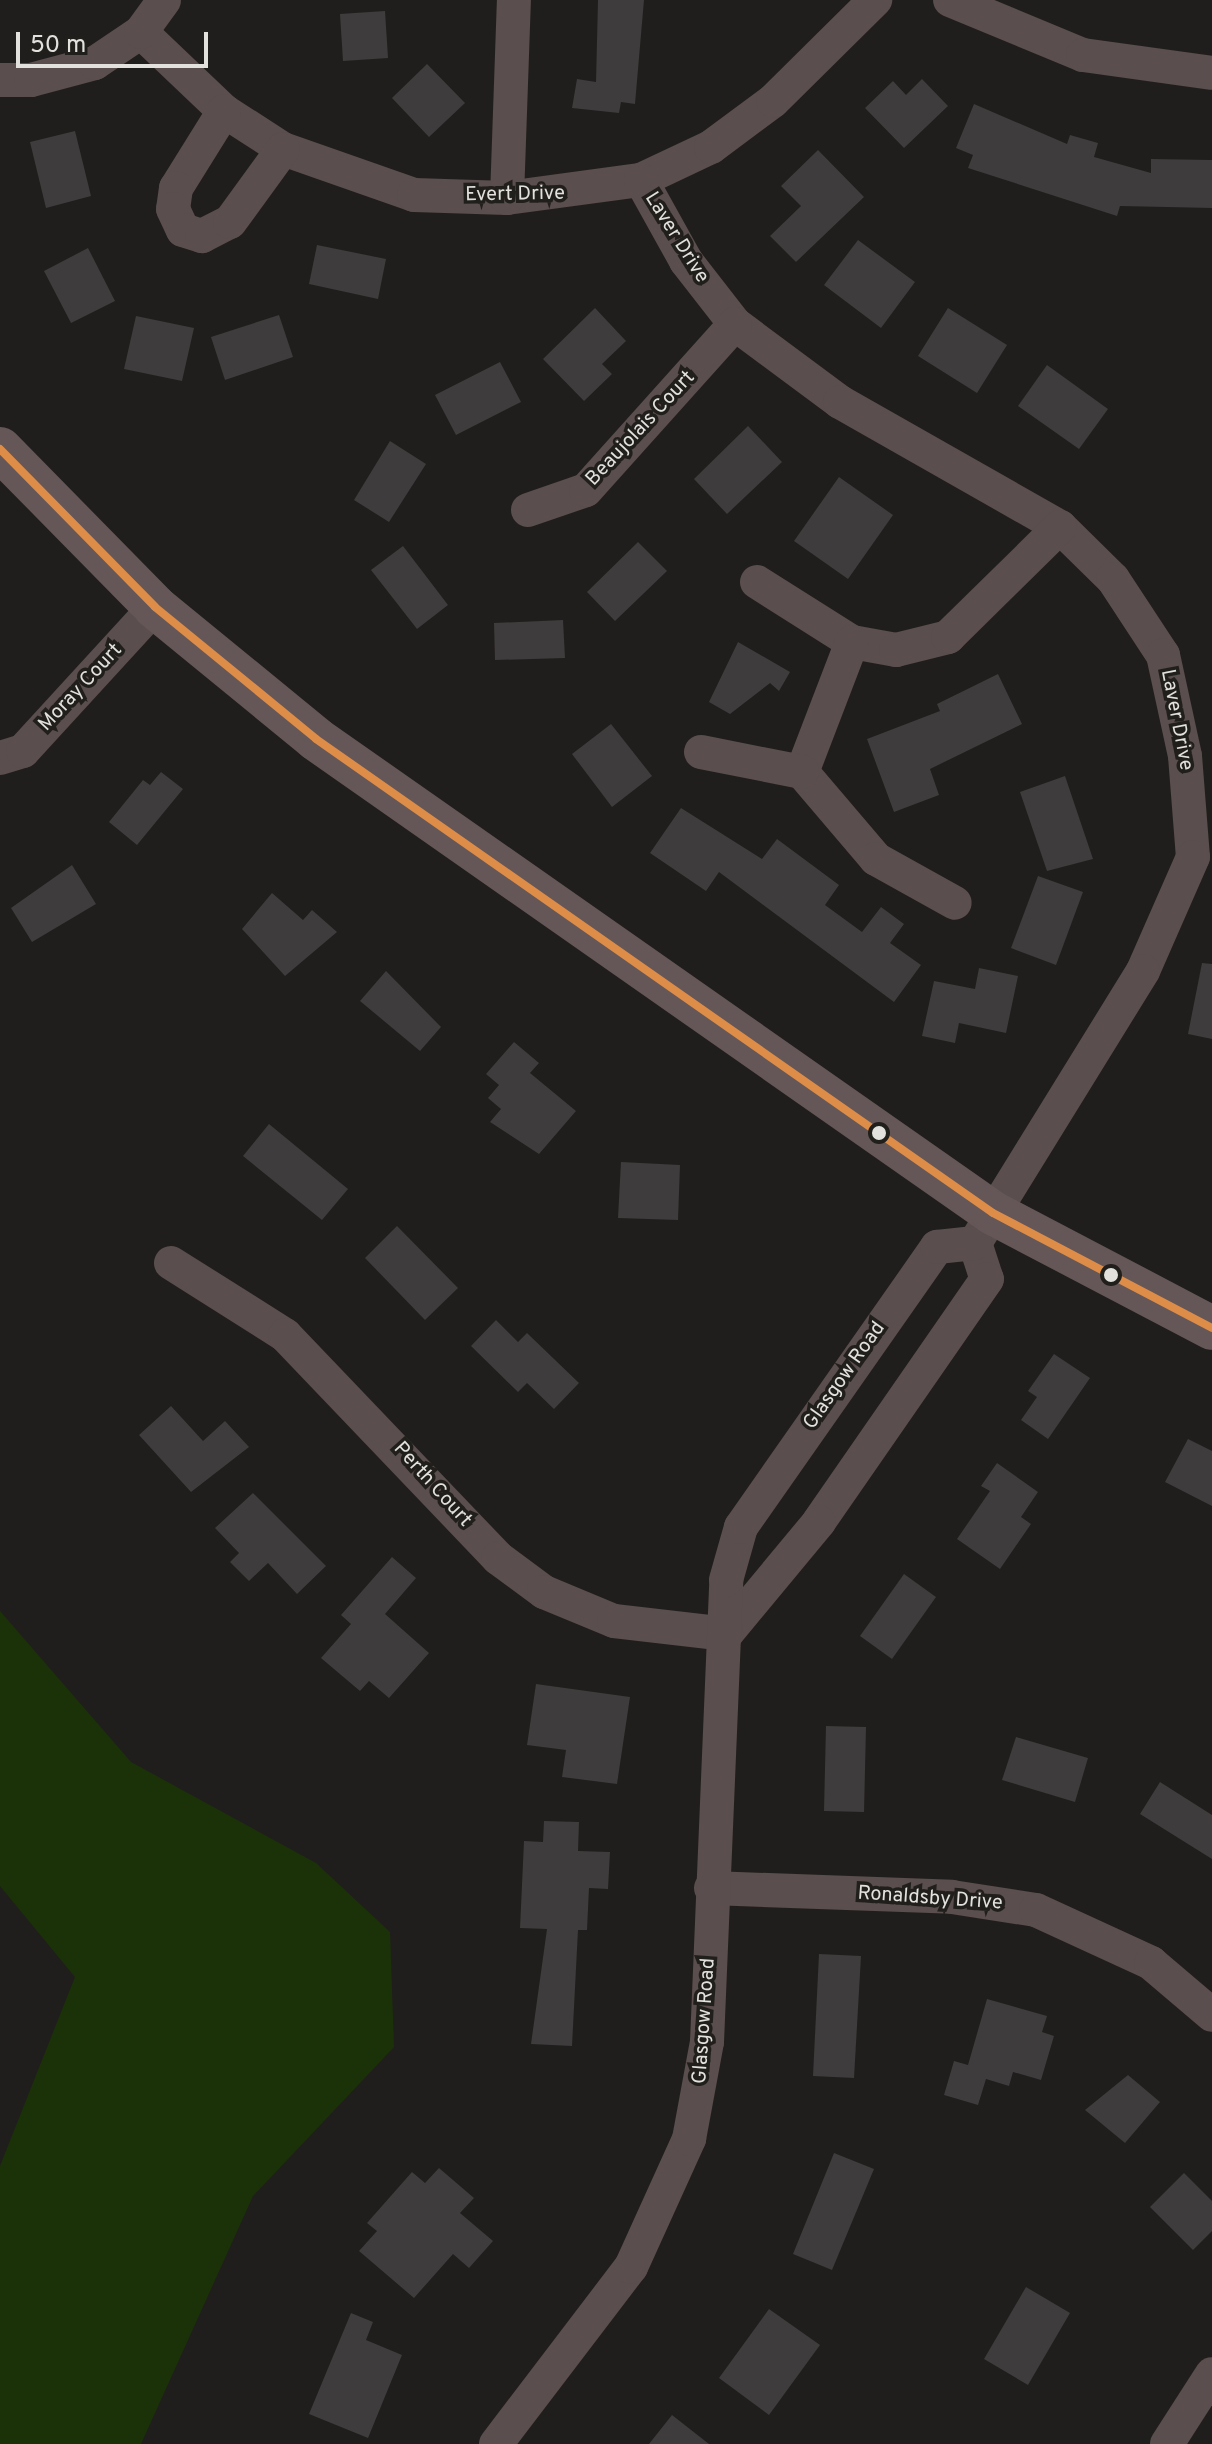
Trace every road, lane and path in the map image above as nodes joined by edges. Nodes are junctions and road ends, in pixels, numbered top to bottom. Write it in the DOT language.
graph roads {
  1 [pos="164,0"];
  2 [pos="514,0"];
  3 [pos="875,0"];
  4 [pos="950,0"];
  5 [pos="141,32"];
  6 [pos="1212,73"];
  7 [pos="0,80"];
  8 [pos="224,111"];
  9 [pos="283,149"];
  10 [pos="641,180"];
  11 [pos="507,198"];
  12 [pos="735,324"];
  13 [pos="0,449"];
  14 [pos="528,510"];
  15 [pos="1060,527"];
  16 [pos="757,582"];
  17 [pos="155,607"];
  18 [pos="852,642"];
  19 [pos="701,752"];
  20 [pos="0,758"];
  21 [pos="802,772"];
  22 [pos="1202,858"];
  23 [pos="955,903"];
  24 [pos="984,1228"];
  25 [pos="171,1263"];
  26 [pos="1212,1328"];
  27 [pos="726,1634"];
  28 [pos="711,1888"];
  29 [pos="1212,2015"];
  30 [pos="1212,2374"];
  31 [pos="496,2444"];
  32 [pos="1167,2444"];
  1 -- 5 [label="street"];
  2 -- 11 [label="street"];
  3 -- 10 [label="street, Evert Drive"];
  4 -- 6 [label="street"];
  5 -- 7 [label="street"];
  5 -- 8 [label="street, Evert Drive"];
  8 -- 9 [label="street, Evert Drive"];
  8 -- 9 [label="street"];
  9 -- 11 [label="street, Evert Drive"];
  10 -- 11 [label="street, Evert Drive"];
  10 -- 12 [label="street, Laver Drive"];
  12 -- 14 [label="street, Beaujolais Court"];
  12 -- 15 [label="street, Laver Drive"];
  13 -- 17 [label="main road"];
  15 -- 18 [label="street"];
  15 -- 22 [label="street, Laver Drive"];
  16 -- 18 [label="street"];
  17 -- 20 [label="street, Moray Court"];
  17 -- 24 [label="main road"];
  18 -- 21 [label="street"];
  19 -- 21 [label="street"];
  21 -- 23 [label="street"];
  22 -- 24 [label="street, Laver Drive"];
  24 -- 26 [label="main road"];
  24 -- 27 [label="street"];
  24 -- 27 [label="street, Glasgow Road"];
  25 -- 27 [label="street, Perth Court"];
  27 -- 28 [label="street, Glasgow Road"];
  28 -- 29 [label="street, Ronaldsby Drive"];
  28 -- 31 [label="street, Glasgow Road"];
  30 -- 32 [label="street"];
}
